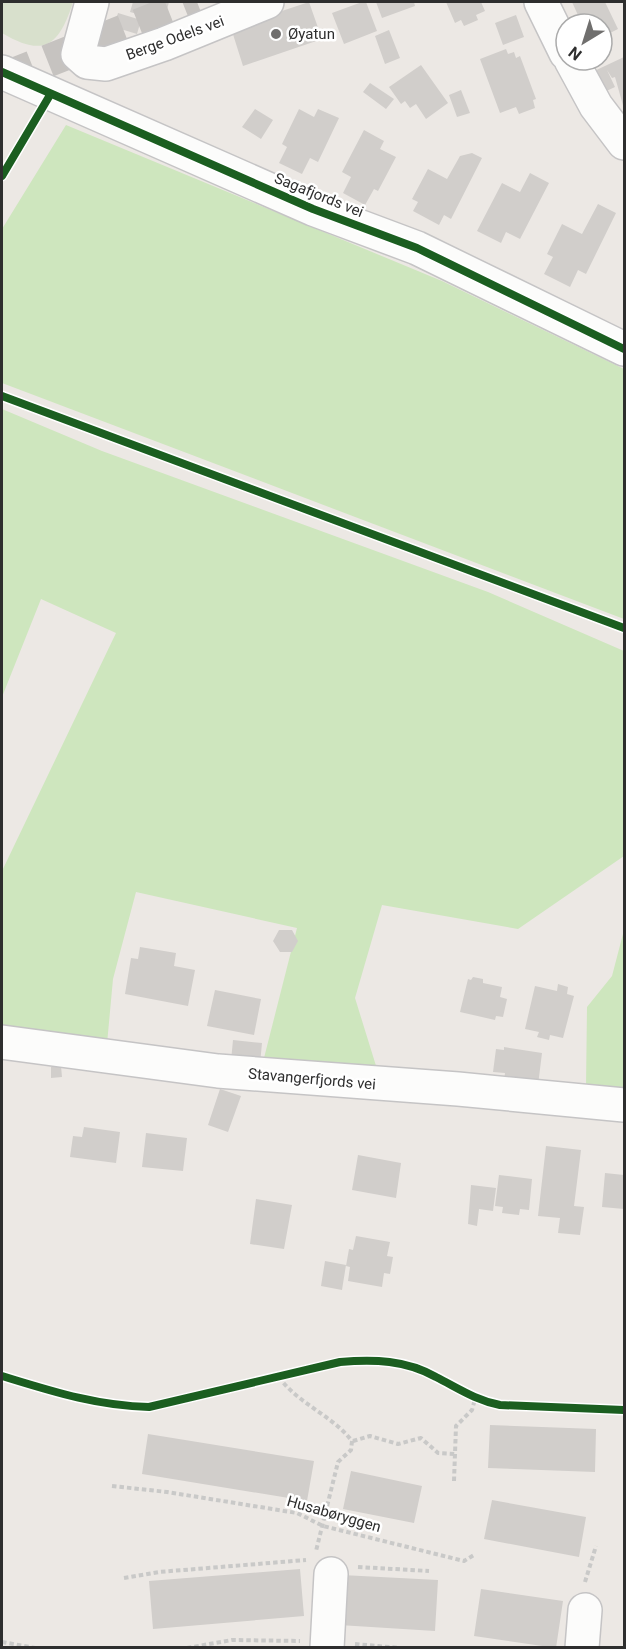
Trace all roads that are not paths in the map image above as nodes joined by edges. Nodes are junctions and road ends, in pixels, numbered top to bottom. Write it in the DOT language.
graph roads {
  1 [pos="92,2"];
  2 [pos="267,2"];
  3 [pos="541,2"];
  4 [pos="554,29"];
  5 [pos="2,72"];
  6 [pos="578,72"];
  7 [pos="624,143"];
  8 [pos="624,349"];
  9 [pos="2,1042"];
  10 [pos="624,1105"];
  11 [pos="331,1567"];
  12 [pos="585,1610"];
  13 [pos="327,1645"];
  14 [pos="582,1647"];
  1 -- 2 [label="street, Berge Odels vei"];
  3 -- 4 [label="street"];
  5 -- 8 [label="street, Sagafjords vei"];
  6 -- 7 [label="street"];
  9 -- 10 [label="street, Stavangerfjords vei"];
  11 -- 13 [label="street"];
  12 -- 14 [label="street"];
}
